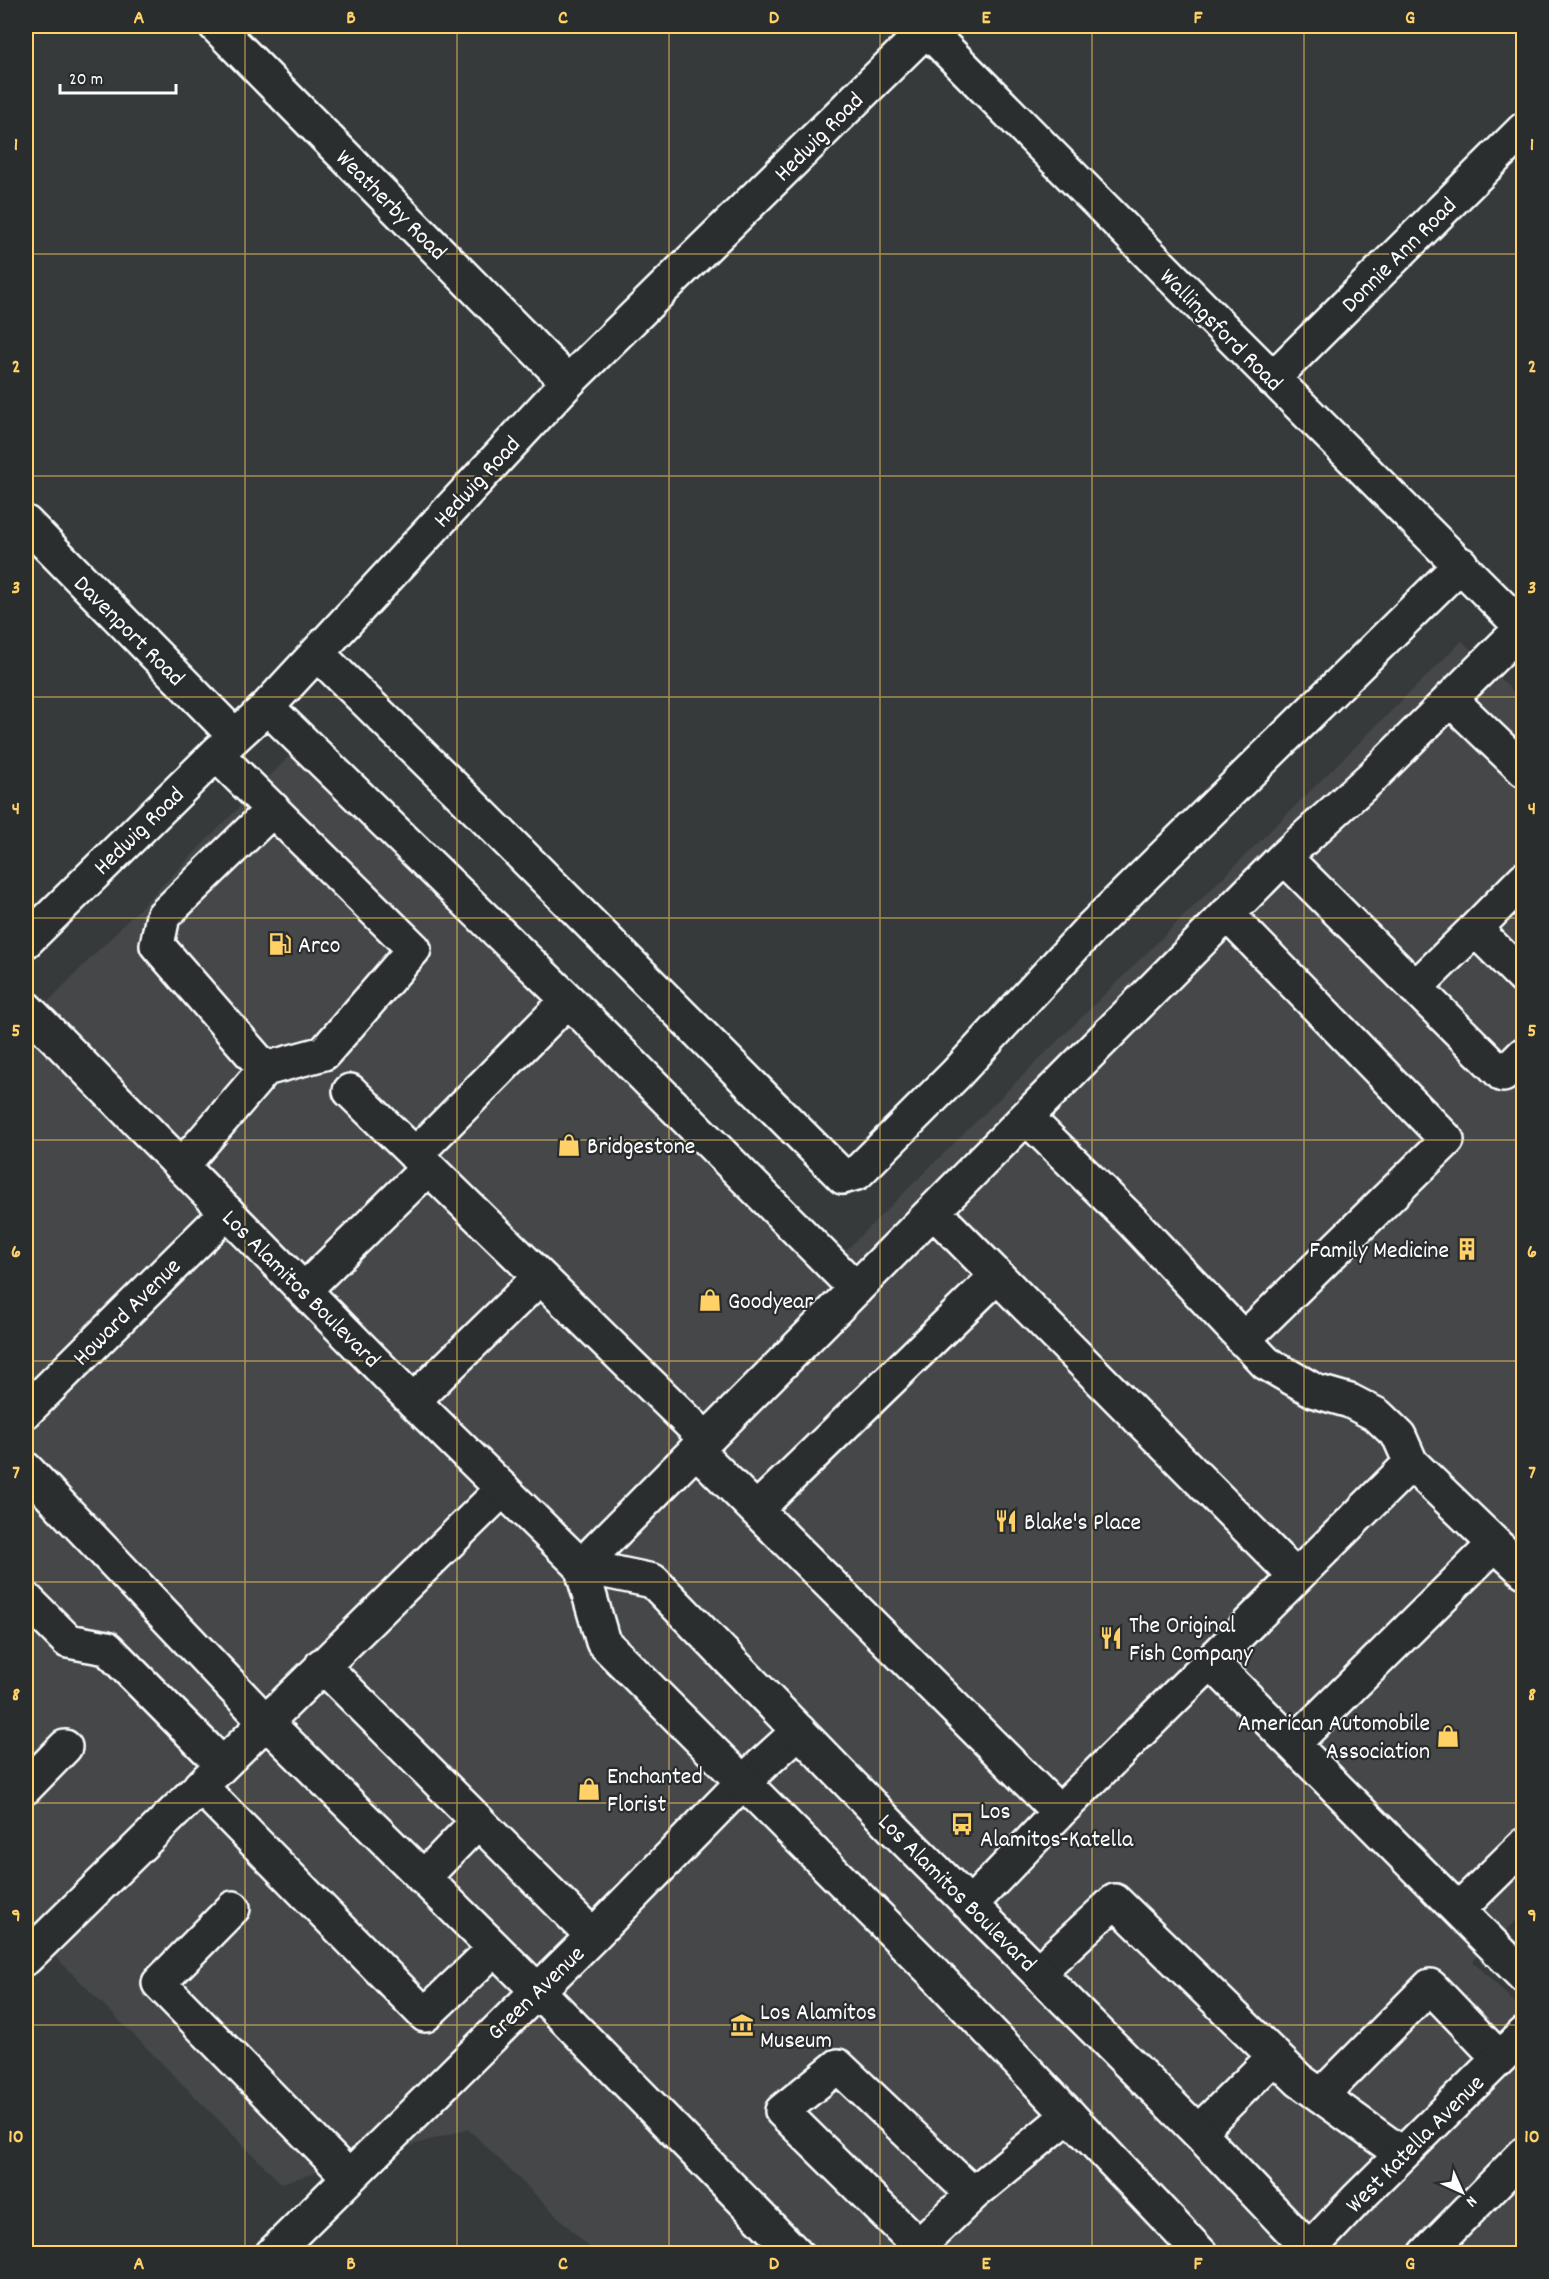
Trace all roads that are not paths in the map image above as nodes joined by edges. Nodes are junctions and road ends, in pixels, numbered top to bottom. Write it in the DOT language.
graph roads {
  1 [pos="216,26"];
  2 [pos="926,27"];
  3 [pos="1524,129"];
  4 [pos="1272,379"];
  5 [pos="568,382"];
  6 [pos="26,523"];
  7 [pos="1461,564"];
  8 [pos="1523,628"];
  9 [pos="317,653"];
  10 [pos="1450,699"];
  11 [pos="267,707"];
  12 [pos="226,745"];
  13 [pos="1524,770"];
  14 [pos="273,809"];
  15 [pos="1284,857"];
  16 [pos="1513,889"];
  17 [pos="1227,914"];
  18 [pos="1474,929"];
  19 [pos="26,940"];
  20 [pos="1524,978"];
  21 [pos="1415,988"];
  22 [pos="568,1000"];
  23 [pos="26,1008"];
  24 [pos="1524,1054"];
  25 [pos="265,1069"];
  26 [pos="350,1091"];
  27 [pos="1026,1117"];
  28 [pos="422,1161"];
  29 [pos="182,1166"];
  30 [pos="933,1211"];
  31 [pos="227,1212"];
  32 [pos="997,1276"];
  33 [pos="540,1277"];
  34 [pos="856,1289"];
  35 [pos="304,1290"];
  36 [pos="1244,1340"];
  37 [pos="413,1401"];
  38 [pos="26,1411"];
  39 [pos="701,1444"];
  40 [pos="1411,1463"];
  41 [pos="26,1469"];
  42 [pos="503,1489"];
  43 [pos="757,1509"];
  44 [pos="1495,1544"];
  45 [pos="581,1566"];
  46 [pos="1524,1571"];
  47 [pos="1296,1577"];
  48 [pos="26,1599"];
  49 [pos="1211,1662"];
  50 [pos="322,1665"];
  51 [pos="265,1721"];
  52 [pos="799,1731"];
  53 [pos="1293,1744"];
  54 [pos="64,1747"];
  55 [pos="211,1775"];
  56 [pos="744,1781"];
  57 [pos="26,1787"];
  58 [pos="1059,1812"];
  59 [pos="478,1821"];
  60 [pos="1524,1845"];
  61 [pos="423,1878"];
  62 [pos="971,1904"];
  63 [pos="233,1908"];
  64 [pos="1459,1909"];
  65 [pos="593,1936"];
  66 [pos="495,1949"];
  67 [pos="26,1958"];
  68 [pos="1038,1972"];
  69 [pos="1524,1976"];
  70 [pos="537,1990"];
  71 [pos="1524,2034"];
  72 [pos="1275,2056"];
  73 [pos="1499,2058"];
  74 [pos="1321,2096"];
  75 [pos="1069,2115"];
  76 [pos="1198,2133"];
  77 [pos="1402,2154"];
  78 [pos="1524,2154"];
  79 [pos="349,2177"];
  80 [pos="973,2194"];
  81 [pos="1310,2252"];
  82 [pos="272,2253"];
  83 [pos="796,2253"];
  84 [pos="1201,2253"];
  85 [pos="1426,2253"];
  1 -- 5 [label="street, Weatherby Road"];
  2 -- 4 [label="street, Wallingsford Road"];
  2 -- 5 [label="street, Hedwig Road"];
  3 -- 4 [label="street, Donnie Ann Road"];
  4 -- 7 [label="street, Wallingsford Road"];
  5 -- 9 [label="street, Hedwig Road"];
  6 -- 12 [label="street, Davenport Road"];
  7 -- 8 [label="street, Wallingsford Road"];
  7 -- 9 [label="street"];
  8 -- 10 [label="street"];
  9 -- 11 [label="street, Hedwig Road"];
  10 -- 13 [label="street"];
  10 -- 15 [label="street"];
  11 -- 12 [label="street, Hedwig Road"];
  11 -- 22 [label="street"];
  12 -- 14 [label="street, Davenport Road"];
  12 -- 19 [label="street, Hedwig Road"];
  14 -- 25 [label="street"];
  14 -- 25 [label="street, Davenport Road"];
  15 -- 17 [label="street"];
  15 -- 21 [label="street"];
  16 -- 18 [label="street"];
  17 -- 27 [label="street"];
  17 -- 36 [label="street"];
  18 -- 20 [label="street"];
  18 -- 21 [label="street"];
  21 -- 24 [label="street"];
  22 -- 28 [label="street"];
  22 -- 34 [label="street"];
  23 -- 29 [label="street, Los Alamitos Boulevard"];
  25 -- 29 [label="street"];
  26 -- 28 [label="street"];
  27 -- 30 [label="street"];
  27 -- 36 [label="street"];
  28 -- 33 [label="street"];
  28 -- 35 [label="street"];
  29 -- 31 [label="street, Los Alamitos Boulevard"];
  30 -- 32 [label="street"];
  30 -- 34 [label="street"];
  31 -- 35 [label="street, Los Alamitos Boulevard"];
  31 -- 38 [label="street, Howard Avenue"];
  32 -- 43 [label="street"];
  32 -- 47 [label="street"];
  33 -- 37 [label="street"];
  33 -- 39 [label="street"];
  34 -- 39 [label="street"];
  35 -- 37 [label="street, Los Alamitos Boulevard"];
  36 -- 40 [label="street"];
  37 -- 42 [label="street, Los Alamitos Boulevard"];
  39 -- 43 [label="street"];
  39 -- 45 [label="street"];
  40 -- 44 [label="street"];
  40 -- 47 [label="street"];
  41 -- 51 [label="street"];
  42 -- 45 [label="street, Los Alamitos Boulevard"];
  42 -- 50 [label="street"];
  43 -- 58 [label="street"];
  44 -- 46 [label="street"];
  44 -- 53 [label="street"];
  45 -- 52 [label="street, Los Alamitos Boulevard"];
  45 -- 56 [label="street, Los Alamitos Boulevard"];
  47 -- 49 [label="street"];
  48 -- 55 [label="street"];
  49 -- 53 [label="street"];
  49 -- 58 [label="street"];
  50 -- 51 [label="street"];
  50 -- 59 [label="street"];
  51 -- 55 [label="street"];
  51 -- 61 [label="street"];
  52 -- 56 [label="street, Green Avenue"];
  52 -- 62 [label="street, Los Alamitos Boulevard"];
  53 -- 64 [label="street"];
  54 -- 57 [label="street"];
  55 -- 66 [label="street"];
  55 -- 67 [label="street"];
  56 -- 65 [label="street, Green Avenue"];
  56 -- 75 [label="street, Los Alamitos Boulevard"];
  58 -- 62 [label="street"];
  59 -- 61 [label="street"];
  59 -- 65 [label="street"];
  60 -- 64 [label="street"];
  61 -- 66 [label="street"];
  62 -- 68 [label="street, Los Alamitos Boulevard"];
  63 -- 79 [label="street"];
  64 -- 69 [label="street"];
  65 -- 70 [label="street, Green Avenue"];
  66 -- 70 [label="street"];
  68 -- 72 [label="street"];
  68 -- 76 [label="street, Los Alamitos Boulevard"];
  70 -- 79 [label="street, Green Avenue"];
  70 -- 83 [label="street"];
  71 -- 73 [label="street, West Katella Avenue"];
  72 -- 74 [label="street"];
  72 -- 76 [label="street"];
  73 -- 74 [label="street"];
  73 -- 77 [label="street, West Katella Avenue"];
  74 -- 77 [label="street"];
  75 -- 80 [label="street"];
  75 -- 84 [label="street, Los Alamitos Boulevard"];
  76 -- 81 [label="street, Los Alamitos Boulevard"];
  77 -- 81 [label="street, West Katella Avenue"];
  78 -- 85 [label="street"];
  79 -- 82 [label="street, Green Avenue"];
  80 -- 80 [label="street"];
}
